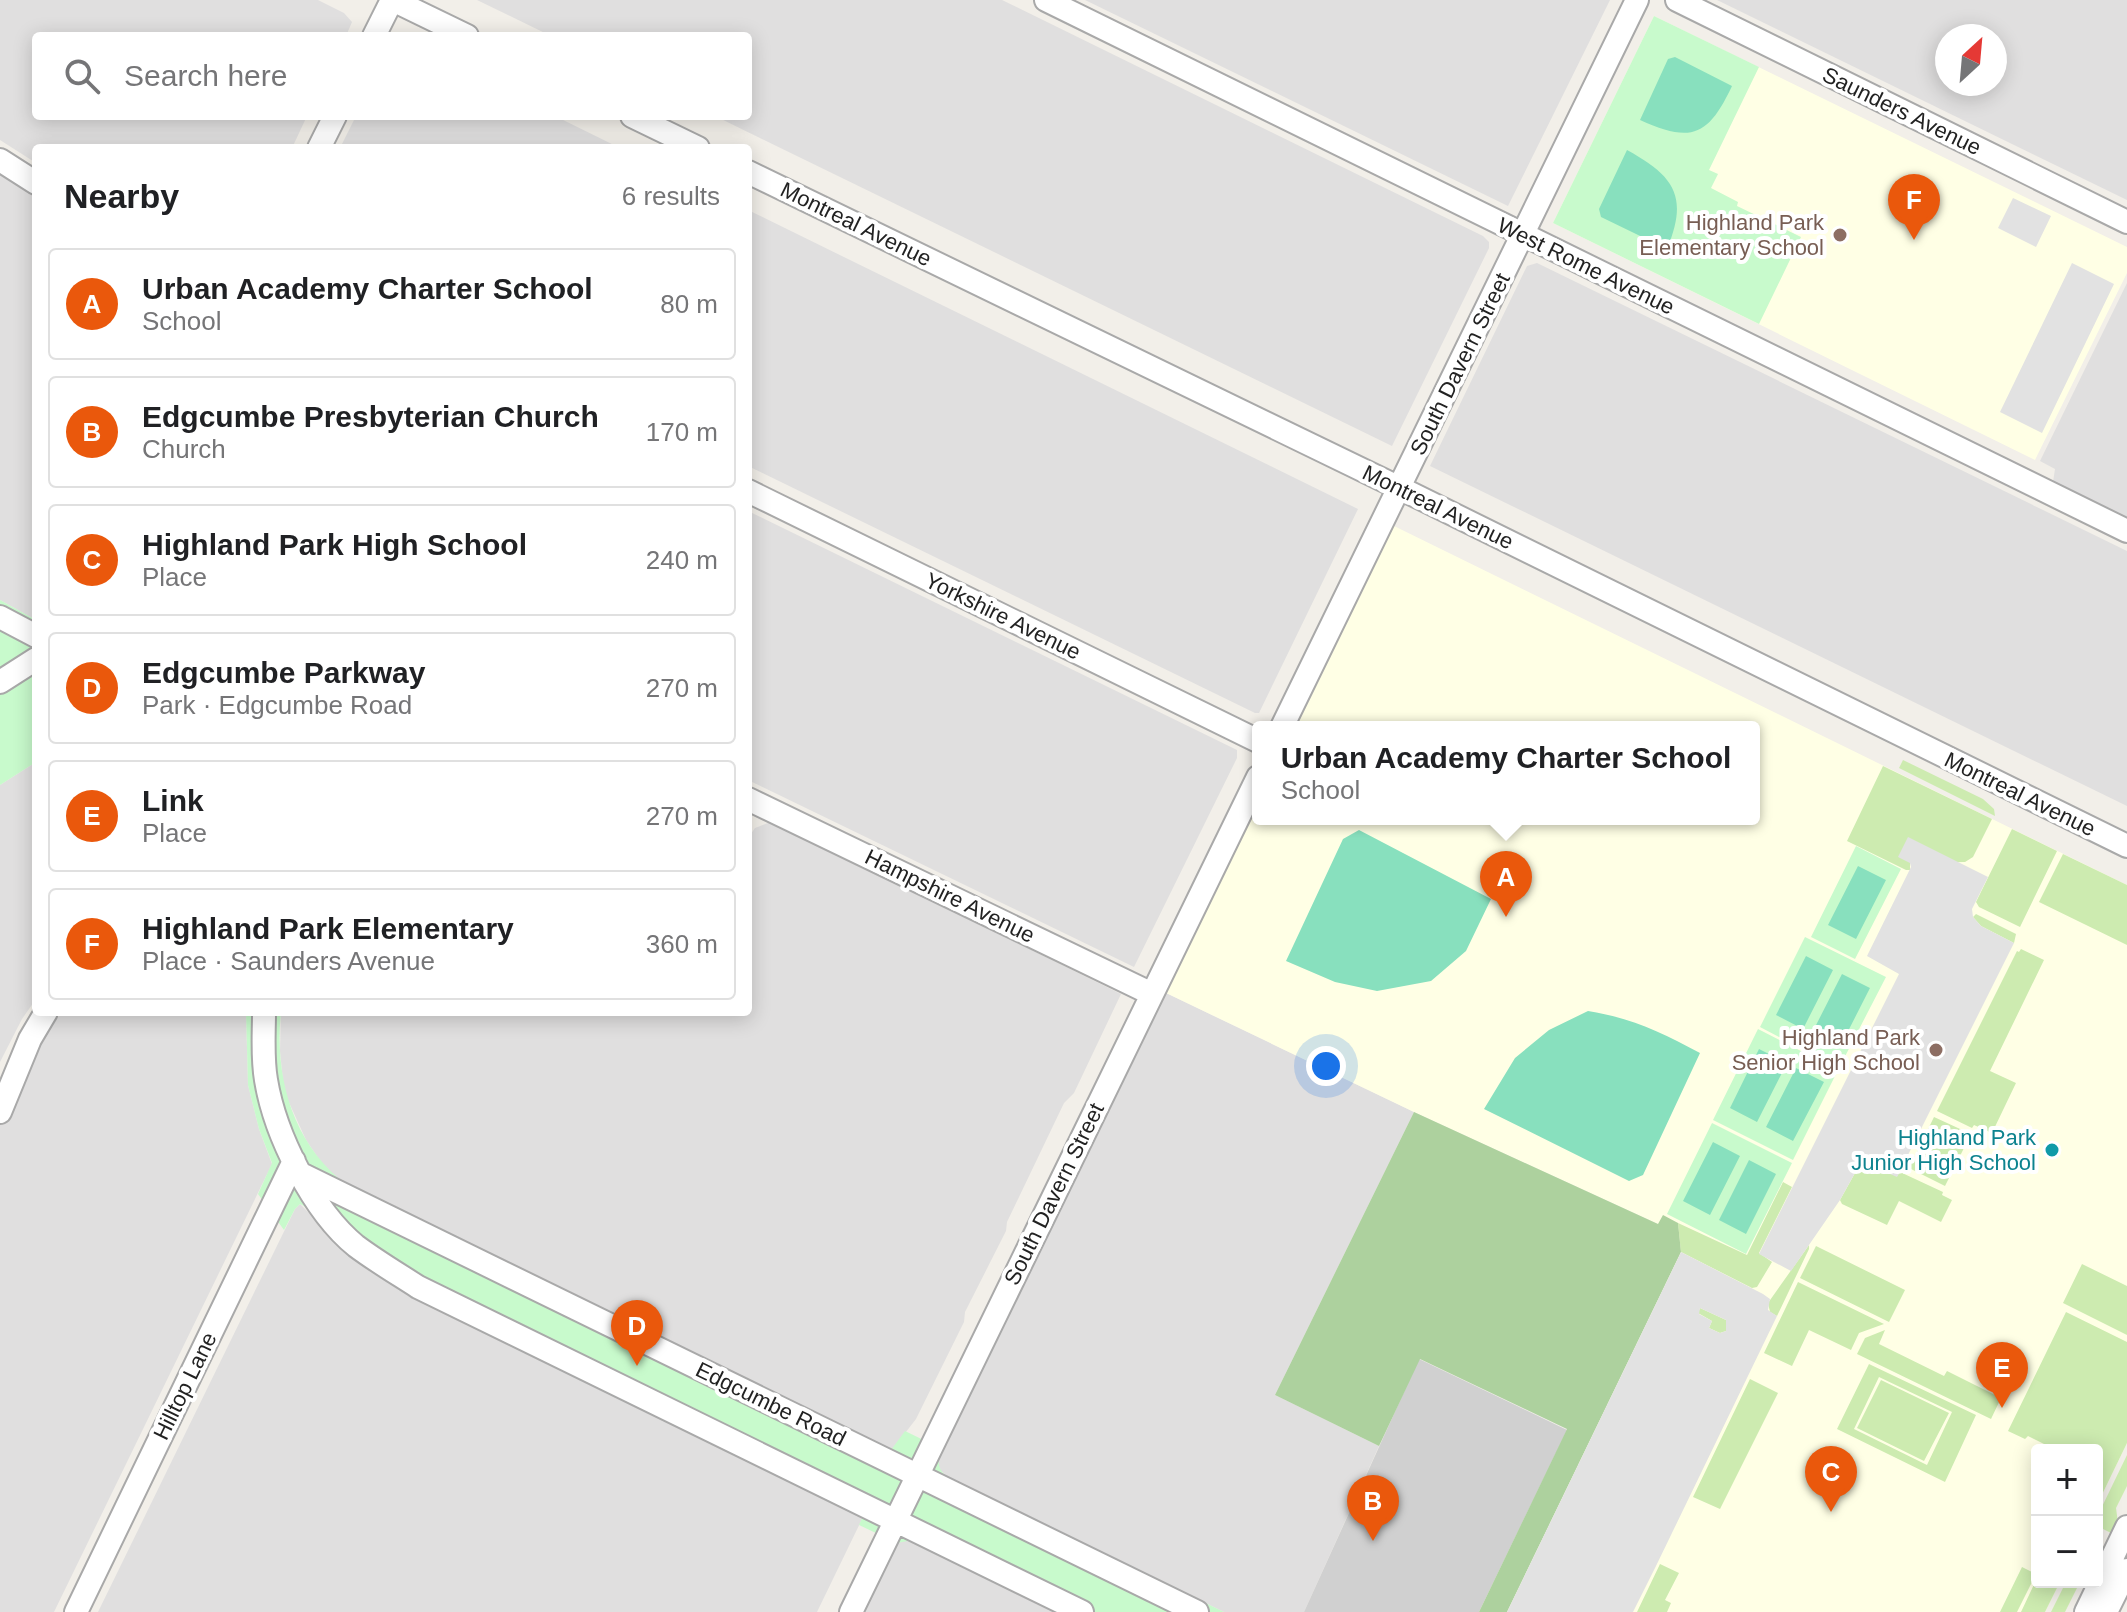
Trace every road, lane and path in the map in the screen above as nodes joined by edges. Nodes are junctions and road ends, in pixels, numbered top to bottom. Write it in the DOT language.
graph roads {
  1 [pos="392,0"];
  2 [pos="1046,0"];
  3 [pos="1637,0"];
  4 [pos="1677,0"];
  5 [pos="376,32"];
  6 [pos="459,32"];
  7 [pos="333,120"];
  8 [pos="640,120"];
  9 [pos="321,144"];
  10 [pos="690,144"];
  11 [pos="0,160"];
  12 [pos="752,174"];
  13 [pos="32,180"];
  14 [pos="2127,222"];
  15 [pos="1523,235"];
  16 [pos="1399,488"];
  17 [pos="752,493"];
  18 [pos="2127,531"];
  19 [pos="0,617"];
  20 [pos="32,634"];
  21 [pos="32,662"];
  22 [pos="0,682"];
  23 [pos="1285,721"];
  24 [pos="1252,738"];
  25 [pos="1252,789"];
  26 [pos="752,805"];
  27 [pos="2127,846"];
  28 [pos="1152,994"];
  29 [pos="44,1016"];
  30 [pos="264,1016"];
  31 [pos="0,1112"];
  32 [pos="298,1168"];
  33 [pos="917,1476"];
  34 [pos="895,1521"];
  35 [pos="2127,1527"];
  36 [pos="2127,1570"];
  37 [pos="76,1612"];
  38 [pos="851,1612"];
  39 [pos="1082,1612"];
  40 [pos="1197,1612"];
  41 [pos="2086,1612"];
  42 [pos="2106,1612"];
  1 -- 5 [label="street"];
  1 -- 6 [label="street"];
  2 -- 15 [label="street, West Rome Avenue"];
  3 -- 15 [label="street, South Davern Street"];
  4 -- 14 [label="street, Saunders Avenue"];
  7 -- 9 [label="street"];
  8 -- 10 [label="street"];
  11 -- 13 [label="street"];
  12 -- 16 [label="street, Montreal Avenue"];
  15 -- 16 [label="street, South Davern Street"];
  15 -- 18 [label="street, West Rome Avenue"];
  16 -- 23 [label="street, South Davern Street"];
  16 -- 27 [label="street, Montreal Avenue"];
  17 -- 24 [label="street, Yorkshire Avenue"];
  19 -- 20 [label="street"];
  21 -- 22 [label="street"];
  25 -- 28 [label="street, South Davern Street"];
  26 -- 28 [label="street, Hampshire Avenue"];
  28 -- 33 [label="street, South Davern Street"];
  29 -- 31 [label="street"];
  30 -- 32 [label="street"];
  32 -- 33 [label="street, Edgcumbe Road"];
  32 -- 34 [label="street"];
  32 -- 37 [label="street, Hilltop Lane"];
  33 -- 34 [label="street, South Davern Street"];
  33 -- 40 [label="street, Edgcumbe Road"];
  34 -- 38 [label="street, South Davern Street"];
  34 -- 39 [label="street"];
  35 -- 41 [label="street"];
  36 -- 42 [label="street"];
}
